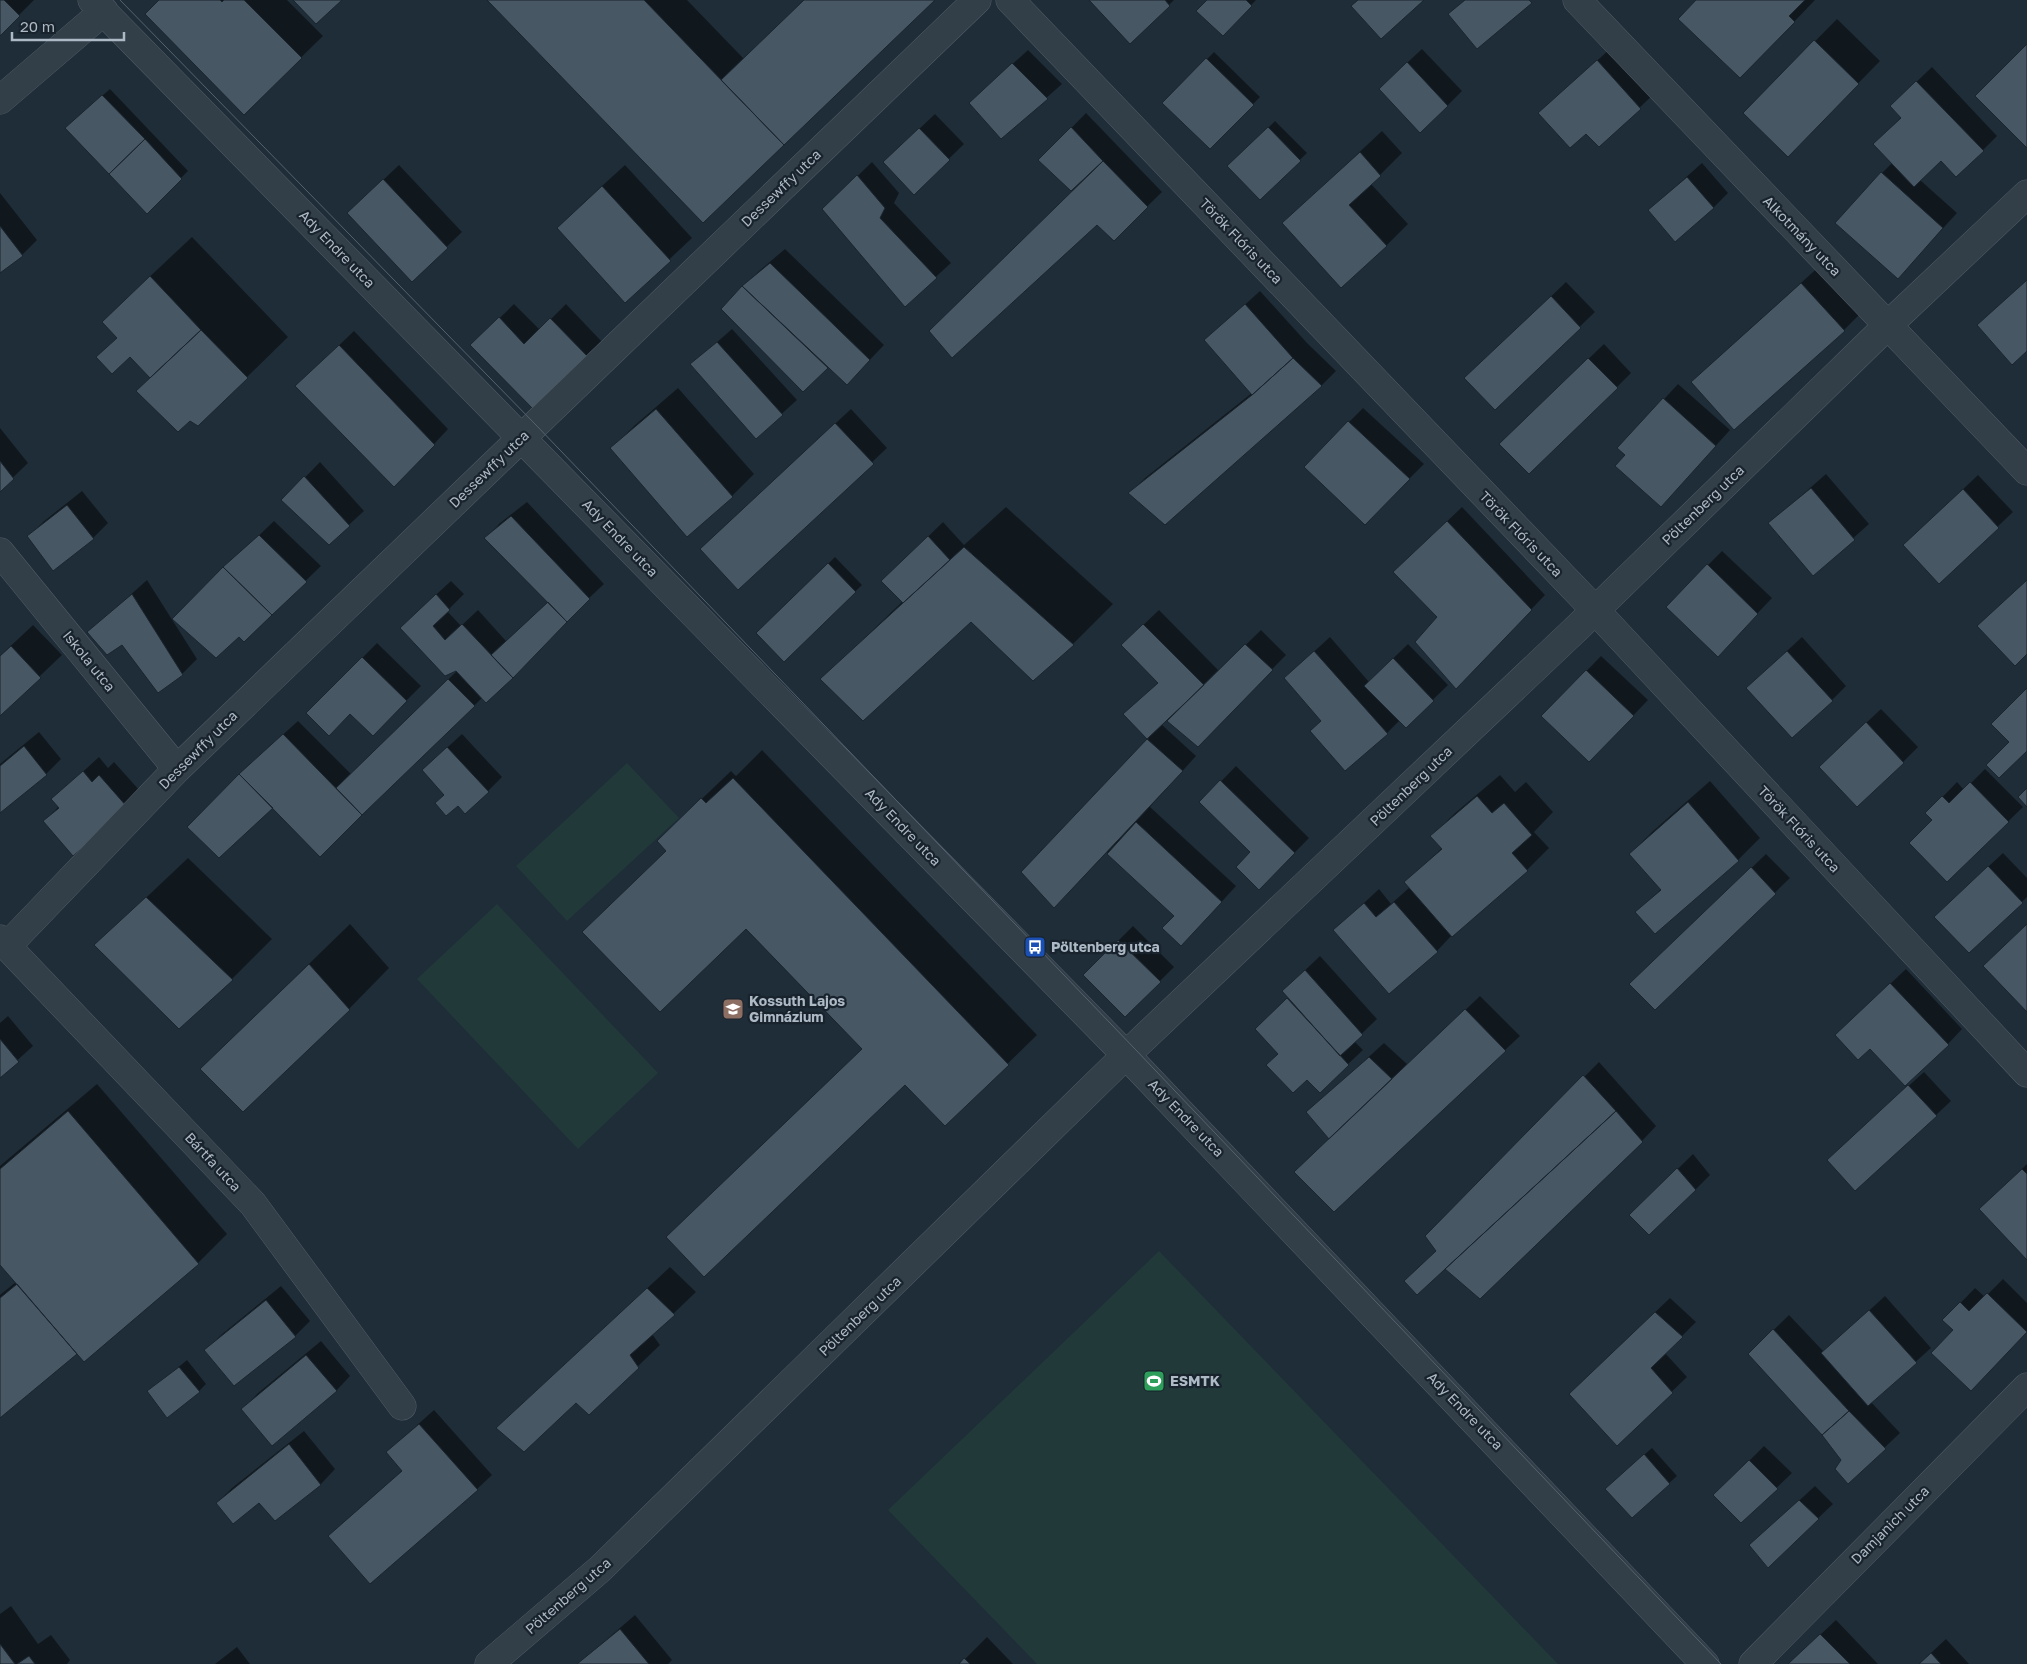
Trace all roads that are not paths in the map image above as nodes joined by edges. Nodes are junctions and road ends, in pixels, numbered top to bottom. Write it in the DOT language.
graph roads {
  1 [pos="978,0"];
  2 [pos="1010,0"];
  3 [pos="1577,0"];
  4 [pos="98,6"];
  5 [pos="0,100"];
  6 [pos="2027,194"];
  7 [pos="1888,326"];
  8 [pos="522,437"];
  9 [pos="2027,472"];
  10 [pos="0,552"];
  11 [pos="1595,610"];
  12 [pos="177,769"];
  13 [pos="4,942"];
  14 [pos="1126,1055"];
  15 [pos="2027,1073"];
  16 [pos="2027,1387"];
  17 [pos="402,1406"];
  18 [pos="489,1664"];
  19 [pos="1705,1664"];
  20 [pos="1753,1664"];
  1 -- 8 [label="street, Dessewffy utca"];
  2 -- 11 [label="street, Török Flóris utca"];
  3 -- 7 [label="street, Alkotmány utca"];
  4 -- 5 [label="street"];
  4 -- 8 [label="street, Ady Endre utca"];
  6 -- 7 [label="street, Pöltenberg utca"];
  7 -- 9 [label="street, Alkotmány utca"];
  7 -- 11 [label="street, Pöltenberg utca"];
  8 -- 12 [label="street, Dessewffy utca"];
  8 -- 14 [label="street, Ady Endre utca"];
  10 -- 12 [label="street, Iskola utca"];
  11 -- 14 [label="street, Pöltenberg utca"];
  11 -- 15 [label="street, Török Flóris utca"];
  12 -- 13 [label="street, Dessewffy utca"];
  13 -- 17 [label="street, Bártfa utca"];
  14 -- 18 [label="street, Pöltenberg utca"];
  14 -- 19 [label="street, Ady Endre utca"];
  16 -- 20 [label="street, Damjanich utca"];
}
